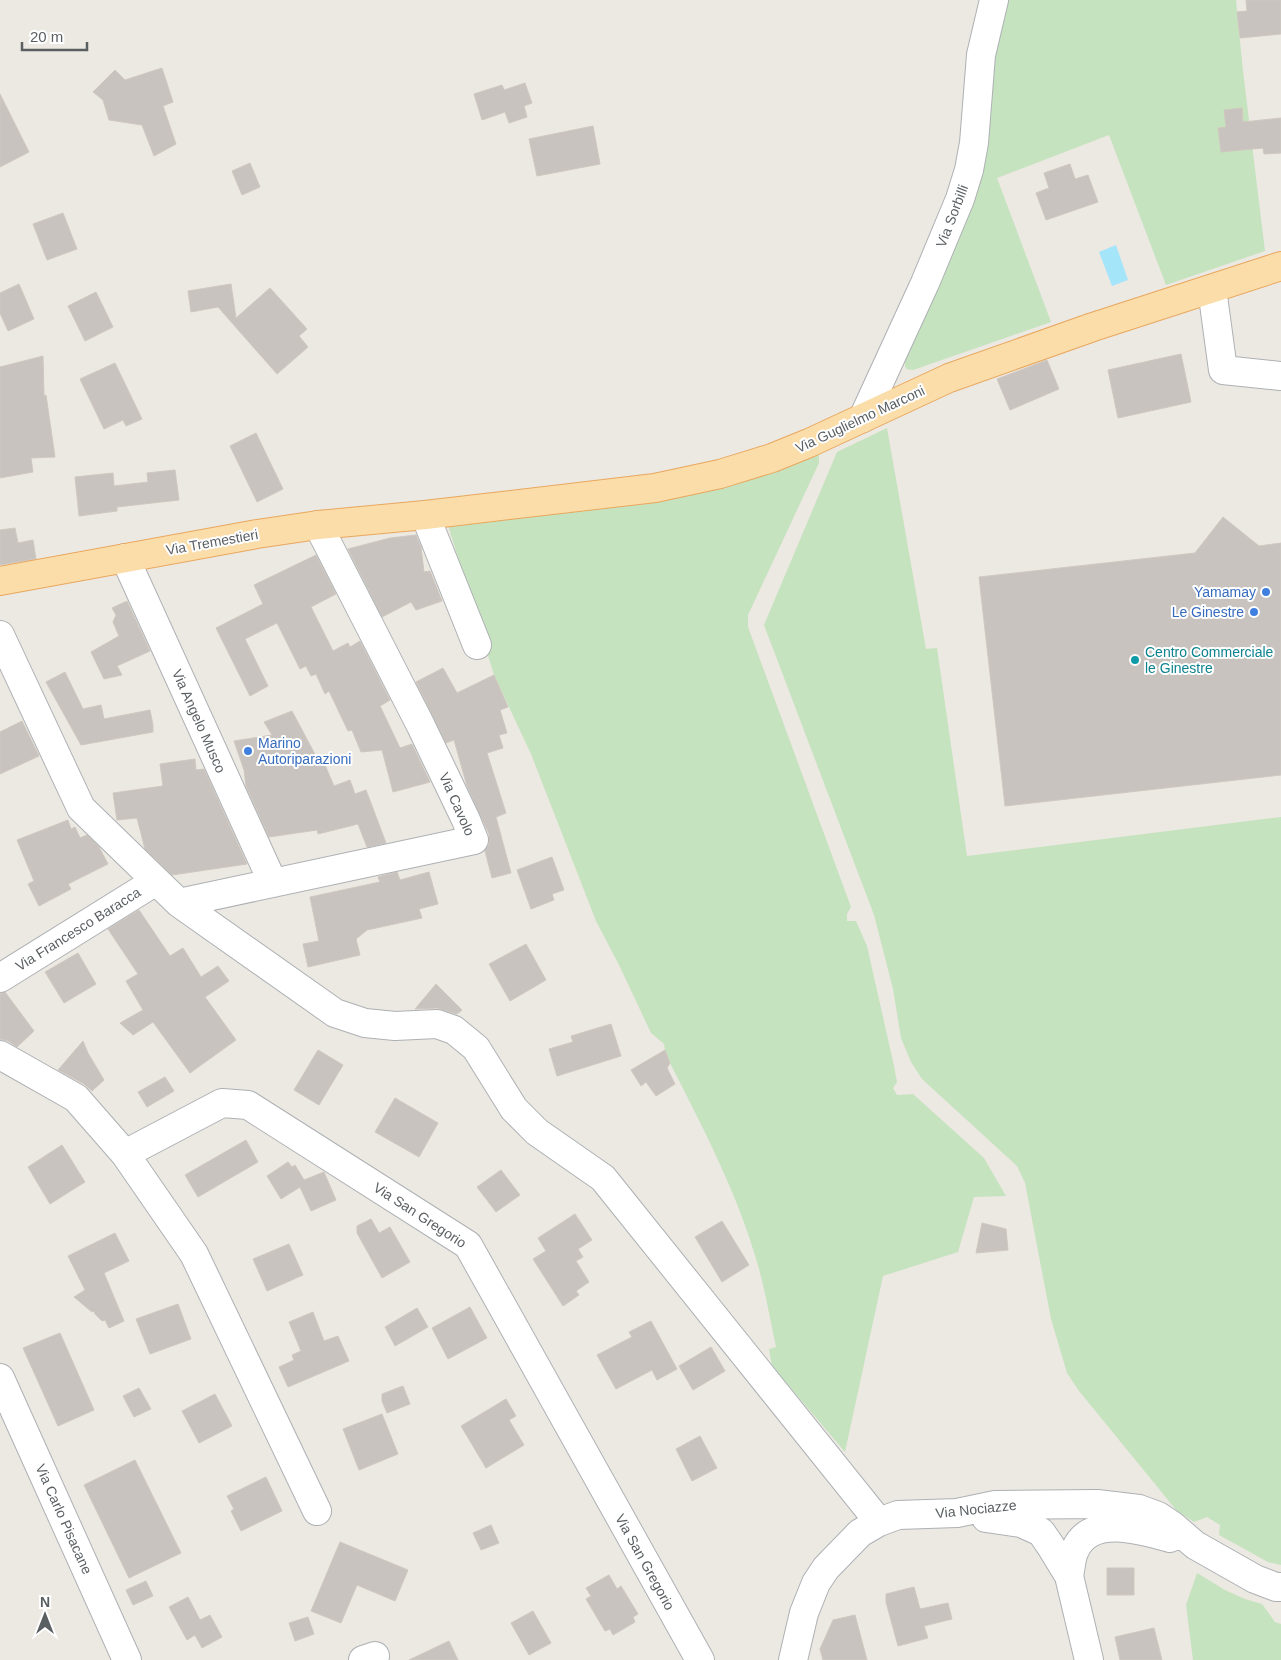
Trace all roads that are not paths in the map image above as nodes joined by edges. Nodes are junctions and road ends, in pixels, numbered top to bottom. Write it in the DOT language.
graph roads {
  1 [pos="994,0"];
  2 [pos="1281,266"];
  3 [pos="1212,289"];
  4 [pos="1281,376"];
  5 [pos="863,418"];
  6 [pos="425,515"];
  7 [pos="318,525"];
  8 [pos="125,558"];
  9 [pos="0,581"];
  10 [pos="0,635"];
  11 [pos="477,645"];
  12 [pos="156,881"];
  13 [pos="273,883"];
  14 [pos="179,903"];
  15 [pos="0,978"];
  16 [pos="0,1055"];
  17 [pos="124,1154"];
  18 [pos="0,1378"];
  19 [pos="316,1511"];
  20 [pos="957,1513"];
  21 [pos="879,1522"];
  22 [pos="1195,1545"];
  23 [pos="1069,1576"];
  24 [pos="1281,1587"];
  25 [pos="127,1660"];
  26 [pos="700,1660"];
  27 [pos="793,1660"];
  28 [pos="1089,1660"];
  1 -- 5 [label="street, Via Sorbilli"];
  2 -- 3 [label="main road, Via Guglielmo Marconi"];
  3 -- 4 [label="street"];
  3 -- 5 [label="main road, Via Guglielmo Marconi"];
  5 -- 6 [label="main road, Via Guglielmo Marconi"];
  6 -- 7 [label="main road, Via Tremestieri"];
  6 -- 11 [label="street"];
  7 -- 8 [label="main road, Via Tremestieri"];
  7 -- 13 [label="street, Via Cavolo"];
  8 -- 9 [label="main road, Via Tremestieri"];
  8 -- 13 [label="street, Via Angelo Musco"];
  10 -- 12 [label="street"];
  12 -- 14 [label="street"];
  12 -- 15 [label="street, Via Francesco Baracca"];
  13 -- 14 [label="street, Via Cavolo"];
  14 -- 21 [label="street"];
  16 -- 17 [label="street"];
  17 -- 19 [label="street"];
  17 -- 26 [label="street, Via San Gregorio"];
  18 -- 25 [label="street, Via Carlo Pisacane"];
  20 -- 21 [label="street, Via Nociazze"];
  20 -- 22 [label="street, Via Nociazze"];
  20 -- 23 [label="street"];
  21 -- 27 [label="street, Via Nociazze"];
  22 -- 23 [label="street"];
  22 -- 24 [label="street, Via Nociazze"];
  23 -- 28 [label="street"];
}
